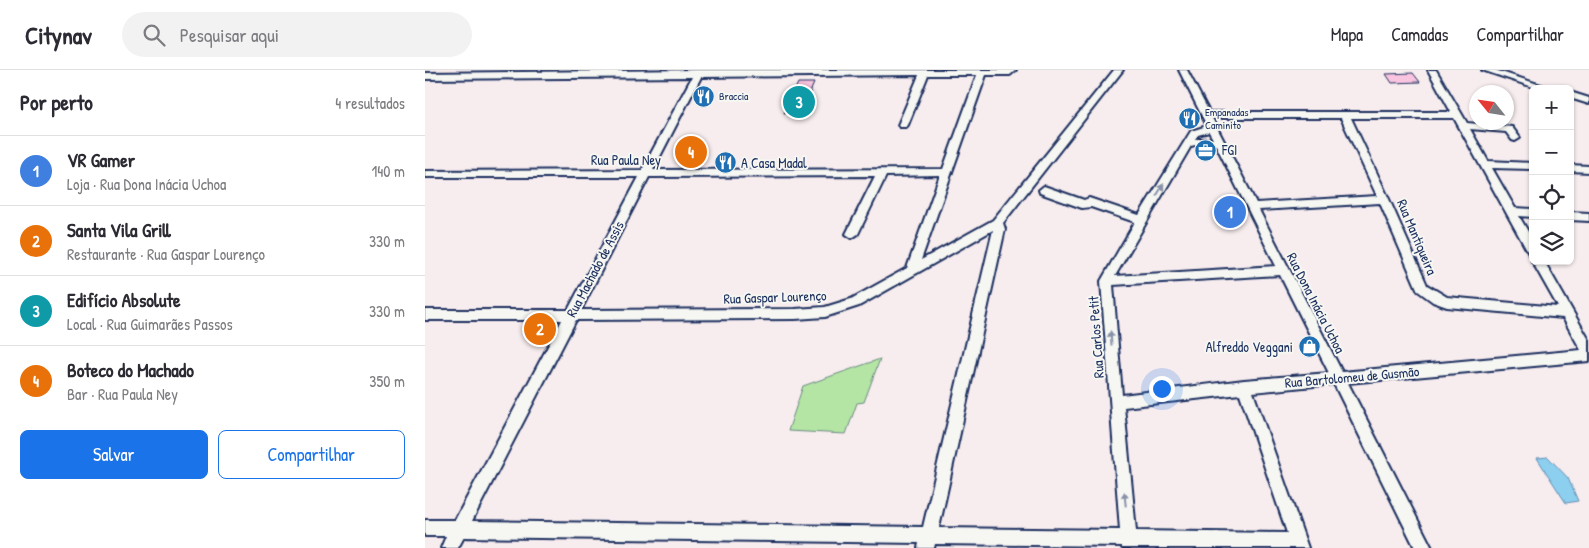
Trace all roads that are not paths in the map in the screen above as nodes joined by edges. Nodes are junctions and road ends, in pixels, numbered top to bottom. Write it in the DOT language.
graph roads {
  1 [pos="1012,70"];
  2 [pos="1119,70"];
  3 [pos="1183,70"];
  4 [pos="1432,70"];
  5 [pos="1486,70"];
  6 [pos="983,71"];
  7 [pos="508,73"];
  8 [pos="669,73"];
  9 [pos="699,73"];
  10 [pos="924,74"];
  11 [pos="425,76"];
  12 [pos="1536,85"];
  13 [pos="1574,96"];
  14 [pos="1589,101"];
  15 [pos="1206,115"];
  16 [pos="1345,116"];
  17 [pos="1457,116"];
  18 [pos="903,125"];
  19 [pos="1463,126"];
  20 [pos="1211,128"];
  21 [pos="1515,138"];
  22 [pos="1219,142"];
  23 [pos="1187,144"];
  24 [pos="1485,164"];
  25 [pos="1529,166"];
  26 [pos="1574,168"];
  27 [pos="1589,169"];
  28 [pos="883,172"];
  29 [pos="947,172"];
  30 [pos="425,174"];
  31 [pos="645,174"];
  32 [pos="1044,190"];
  33 [pos="1384,199"];
  34 [pos="1251,207"];
  35 [pos="1511,212"];
  36 [pos="1529,213"];
  37 [pos="1574,216"];
  38 [pos="1589,217"];
  39 [pos="1142,220"];
  40 [pos="997,223"];
  41 [pos="852,234"];
  42 [pos="1529,244"];
  43 [pos="1540,265"];
  44 [pos="1283,270"];
  45 [pos="911,272"];
  46 [pos="1107,281"];
  47 [pos="1567,313"];
  48 [pos="572,314"];
  49 [pos="425,315"];
  50 [pos="1589,354"];
  51 [pos="1338,380"];
  52 [pos="1244,386"];
  53 [pos="1116,402"];
  54 [pos="425,528"];
  55 [pos="459,529"];
  56 [pos="927,541"];
  57 [pos="1130,543"];
  58 [pos="1299,544"];
  59 [pos="449,548"];
  60 [pos="1424,548"];
  1 -- 6 [label="street"];
  2 -- 40 [label="street, Rua Gaspar Lourenço"];
  3 -- 15 [label="street, Rua Dona Inácia Uchoa"];
  4 -- 17 [label="street"];
  5 -- 12 [label="street"];
  6 -- 10 [label="street"];
  6 -- 29 [label="street"];
  7 -- 8 [label="street"];
  7 -- 11 [label="street"];
  8 -- 9 [label="street"];
  9 -- 10 [label="street"];
  9 -- 31 [label="street, Rua Machado de Assis"];
  10 -- 18 [label="street"];
  13 -- 14 [label="street"];
  15 -- 16 [label="street"];
  15 -- 20 [label="street, Rua Dona Inácia Uchoa"];
  16 -- 17 [label="street"];
  16 -- 33 [label="street, Rua Mantiqueira"];
  17 -- 19 [label="street"];
  19 -- 21 [label="street"];
  19 -- 24 [label="street"];
  20 -- 22 [label="street, Rua Dona Inácia Uchoa"];
  20 -- 23 [label="street, Rua Carlos Petit"];
  22 -- 23 [label="street"];
  22 -- 34 [label="street, Rua Dona Inácia Uchoa"];
  39 -- 23 [label="street, Rua Carlos Petit, one-way"];
  24 -- 25 [label="street"];
  24 -- 35 [label="street"];
  26 -- 27 [label="street"];
  28 -- 29 [label="street, Rua Paula Ney"];
  28 -- 31 [label="street, Rua Paula Ney"];
  28 -- 41 [label="street"];
  29 -- 45 [label="street"];
  30 -- 31 [label="street, Rua Paula Ney"];
  31 -- 48 [label="street, Rua Machado de Assis"];
  32 -- 39 [label="street"];
  33 -- 34 [label="street"];
  33 -- 47 [label="street, Rua Mantiqueira"];
  34 -- 44 [label="street, Rua Dona Inácia Uchoa"];
  35 -- 36 [label="street"];
  35 -- 42 [label="street"];
  37 -- 38 [label="street"];
  39 -- 46 [label="street, Rua Carlos Petit"];
  40 -- 45 [label="street, Rua Gaspar Lourenço"];
  40 -- 56 [label="street"];
  43 -- 47 [label="street"];
  44 -- 46 [label="street"];
  44 -- 51 [label="street, Rua Dona Inácia Uchoa"];
  45 -- 48 [label="street, Rua Gaspar Lourenço"];
  53 -- 46 [label="street, Rua Carlos Petit, one-way"];
  47 -- 50 [label="street"];
  48 -- 49 [label="street, Rua Gaspar Lourenço"];
  48 -- 55 [label="street, Rua Machado de Assis"];
  50 -- 51 [label="street, Rua Bartolomeu de Gusmão"];
  51 -- 52 [label="street, Rua Bartolomeu de Gusmão"];
  51 -- 60 [label="street, Rua Dona Inácia Uchoa"];
  52 -- 53 [label="street, Rua Bartolomeu de Gusmão"];
  52 -- 58 [label="street"];
  57 -- 53 [label="street, Rua Carlos Petit, one-way"];
  54 -- 55 [label="street"];
  55 -- 56 [label="street"];
  55 -- 59 [label="street, Rua Machado de Assis"];
  56 -- 57 [label="street"];
  57 -- 58 [label="street"];
}
